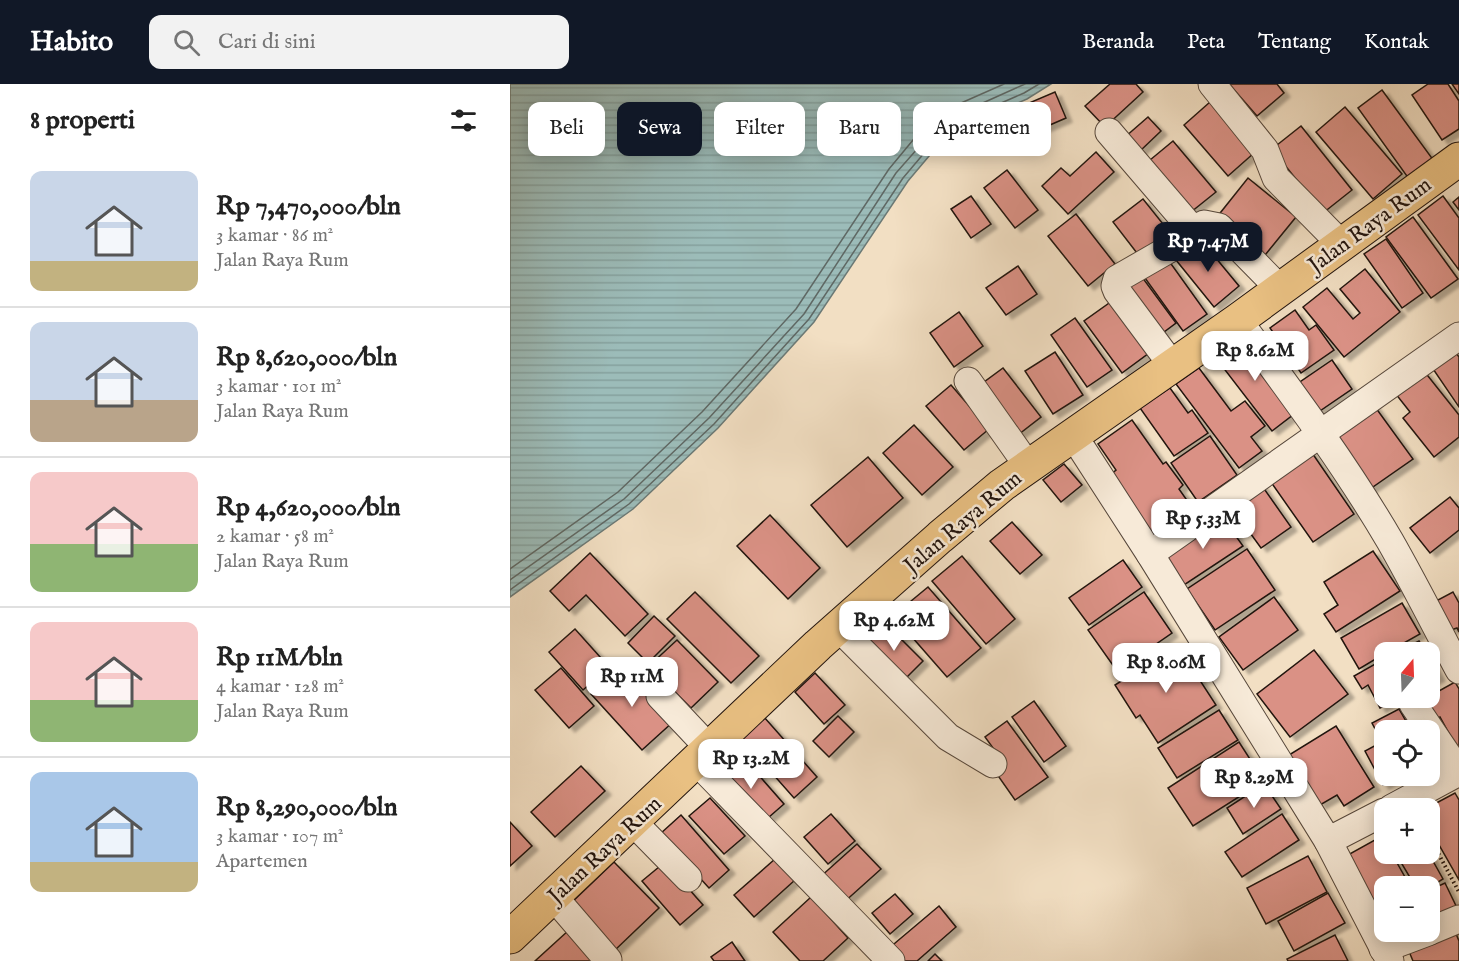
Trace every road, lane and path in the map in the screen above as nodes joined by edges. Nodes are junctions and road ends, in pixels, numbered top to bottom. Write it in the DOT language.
graph roads {
  1 [pos="1212,84"];
  2 [pos="1109,132"];
  3 [pos="1459,159"];
  4 [pos="1193,230"];
  5 [pos="1342,245"];
  6 [pos="1280,289"];
  7 [pos="1238,320"];
  8 [pos="1459,336"];
  9 [pos="1172,366"];
  10 [pos="968,381"];
  11 [pos="1320,433"];
  12 [pos="1073,435"];
  13 [pos="1028,466"];
  14 [pos="1150,554"];
  15 [pos="838,627"];
  16 [pos="1459,670"];
  17 [pos="660,696"];
  18 [pos="1416,708"];
  19 [pos="703,755"];
  20 [pos="993,764"];
  21 [pos="1459,772"];
  22 [pos="1411,798"];
  23 [pos="1374,817"];
  24 [pos="633,822"];
  25 [pos="1328,841"];
  26 [pos="1440,857"];
  27 [pos="688,878"];
  28 [pos="1459,892"];
  29 [pos="553,896"];
  30 [pos="1459,919"];
  31 [pos="1440,927"];
  32 [pos="510,937"];
  33 [pos="1409,942"];
  34 [pos="1386,955"];
  35 [pos="608,960"];
  36 [pos="887,960"];
  1 -- 5 [label="street"];
  2 -- 4 [label="street"];
  3 -- 5 [label="highway, Jalan Raya Rum"];
  4 -- 6 [label="street"];
  4 -- 9 [label="street"];
  5 -- 6 [label="highway, Jalan Raya Rum"];
  6 -- 7 [label="highway, Jalan Raya Rum"];
  7 -- 9 [label="highway, Jalan Raya Rum"];
  7 -- 11 [label="street"];
  8 -- 11 [label="street"];
  9 -- 12 [label="highway, Jalan Raya Rum"];
  10 -- 13 [label="street"];
  11 -- 14 [label="street"];
  11 -- 16 [label="street"];
  12 -- 13 [label="highway, Jalan Raya Rum"];
  12 -- 14 [label="street"];
  13 -- 15 [label="highway, Jalan Raya Rum"];
  14 -- 25 [label="street"];
  15 -- 19 [label="highway, Jalan Raya Rum"];
  15 -- 20 [label="street"];
  17 -- 19 [label="street"];
  18 -- 21 [label="street"];
  19 -- 24 [label="highway, Jalan Raya Rum"];
  19 -- 36 [label="street"];
  21 -- 22 [label="street"];
  23 -- 25 [label="street"];
  24 -- 27 [label="street"];
  24 -- 29 [label="highway, Jalan Raya Rum"];
  25 -- 34 [label="street"];
  26 -- 28 [label="path"];
  29 -- 32 [label="highway, Jalan Raya Rum"];
  29 -- 35 [label="street"];
  30 -- 31 [label="street"];
  33 -- 34 [label="street"];
}
